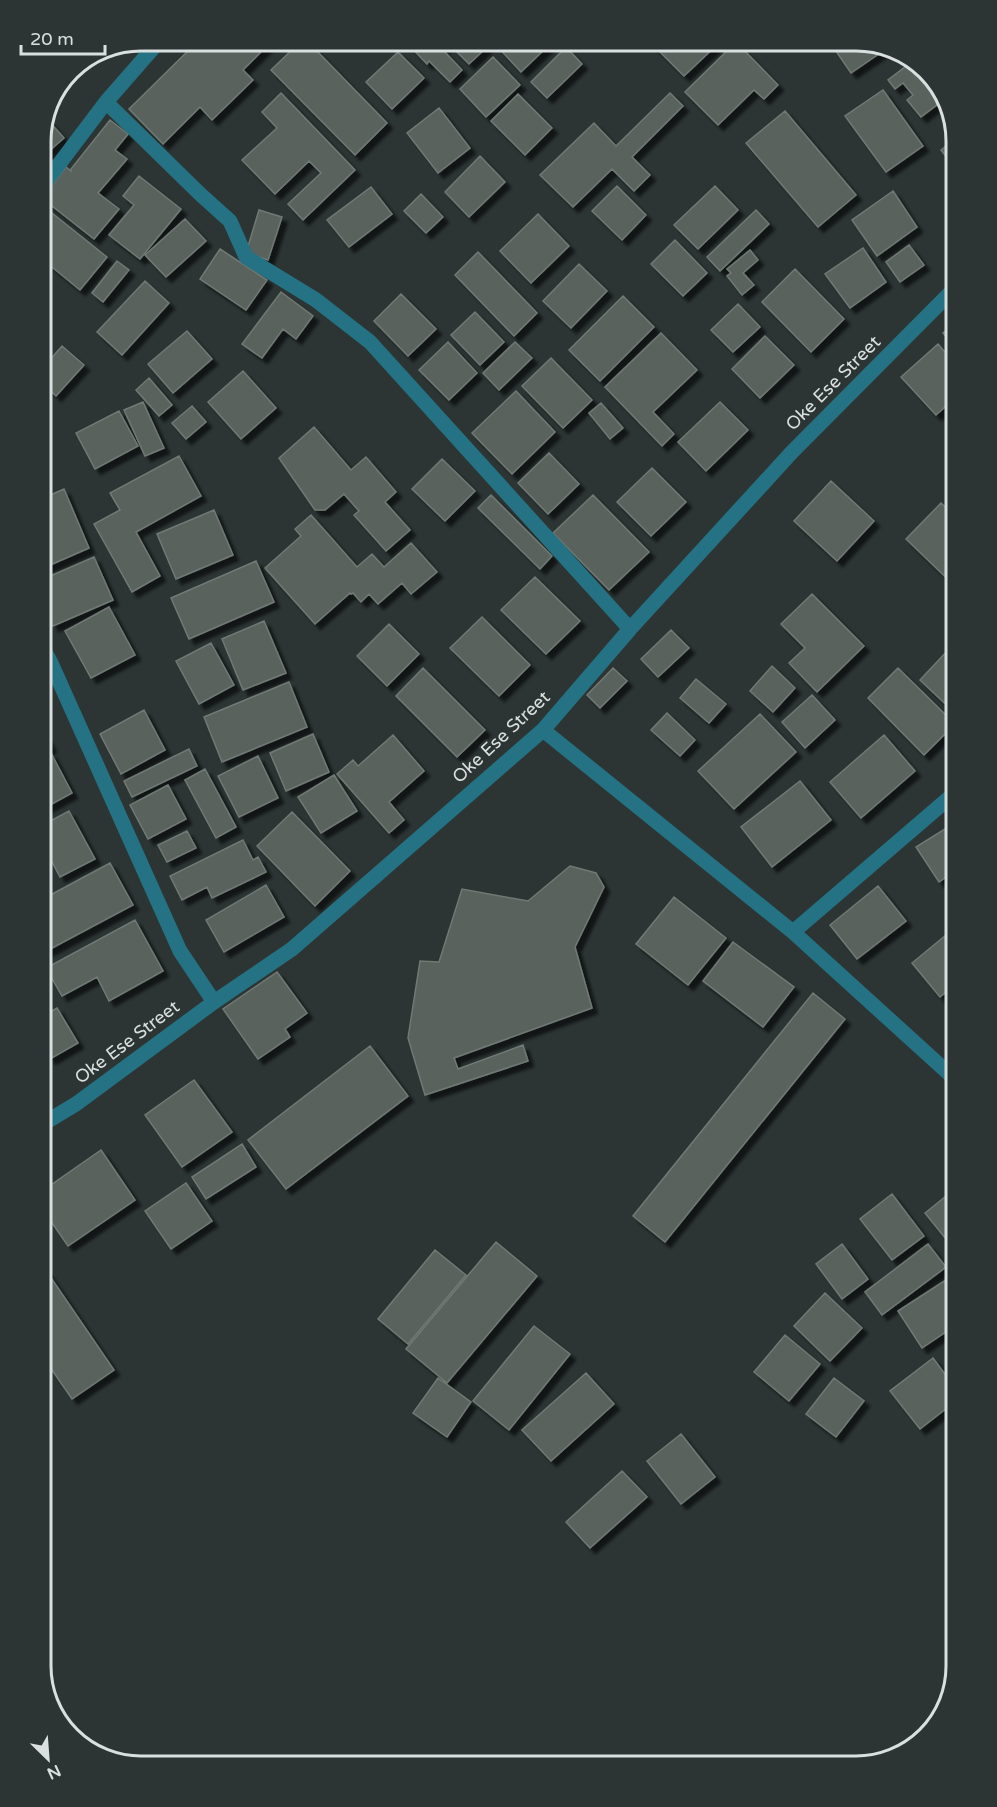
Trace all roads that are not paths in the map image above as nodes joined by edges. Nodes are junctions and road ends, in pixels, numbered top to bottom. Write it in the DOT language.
graph roads {
  1 [pos="151,51"];
  2 [pos="106,102"];
  3 [pos="51,175"];
  4 [pos="946,298"];
  5 [pos="630,629"];
  6 [pos="51,663"];
  7 [pos="543,729"];
  8 [pos="946,801"];
  9 [pos="793,932"];
  10 [pos="214,1002"];
  11 [pos="946,1070"];
  12 [pos="51,1119"];
  1 -- 2 [label="street"];
  2 -- 3 [label="street"];
  2 -- 5 [label="street"];
  4 -- 5 [label="street, Oke Ese Street"];
  5 -- 7 [label="street, Oke Ese Street"];
  6 -- 10 [label="street"];
  7 -- 9 [label="street"];
  7 -- 10 [label="street, Oke Ese Street"];
  8 -- 9 [label="street"];
  9 -- 11 [label="street"];
  10 -- 12 [label="street, Oke Ese Street"];
}
